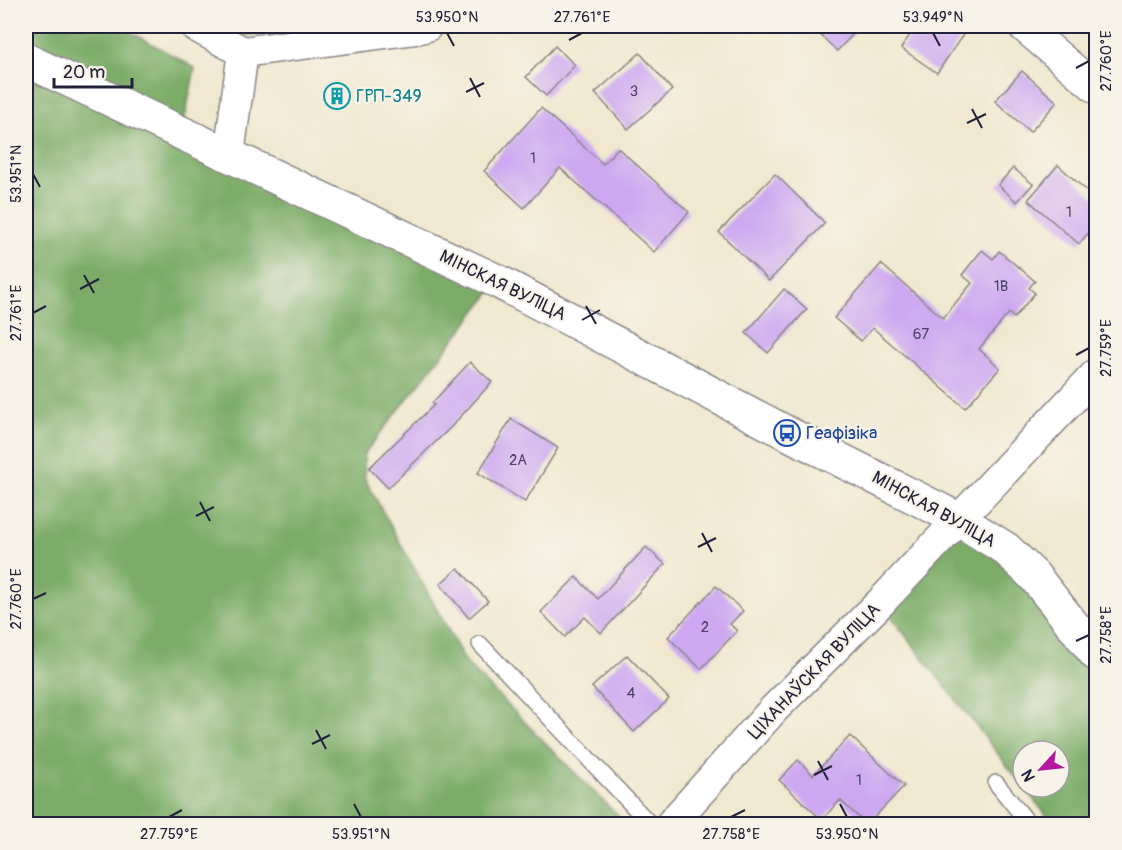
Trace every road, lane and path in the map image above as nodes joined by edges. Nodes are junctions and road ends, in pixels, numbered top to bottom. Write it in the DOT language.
graph roads {
  1 [pos="195,26"];
  2 [pos="427,26"];
  3 [pos="1023,26"];
  4 [pos="243,52"];
  5 [pos="26,60"];
  6 [pos="1096,88"];
  7 [pos="229,154"];
  8 [pos="1096,374"];
  9 [pos="958,519"];
  10 [pos="480,644"];
  11 [pos="1096,654"];
  12 [pos="996,783"];
  13 [pos="650,825"];
  14 [pos="671,825"];
  15 [pos="1029,825"];
  1 -- 4 [label="street"];
  2 -- 4 [label="street"];
  3 -- 6 [label="street"];
  4 -- 7 [label="street"];
  5 -- 7 [label="main road, МІНСКАЯ ВУЛІЦА"];
  7 -- 9 [label="main road, МІНСКАЯ ВУЛІЦА"];
  8 -- 9 [label="street, ЦІХАНАЎСКАЯ ВУЛІЦА"];
  9 -- 11 [label="main road, МІНСКАЯ ВУЛІЦА"];
  9 -- 14 [label="street, ЦІХАНАЎСКАЯ ВУЛІЦА"];
  10 -- 13 [label="lane"];
  12 -- 15 [label="lane"];
}
